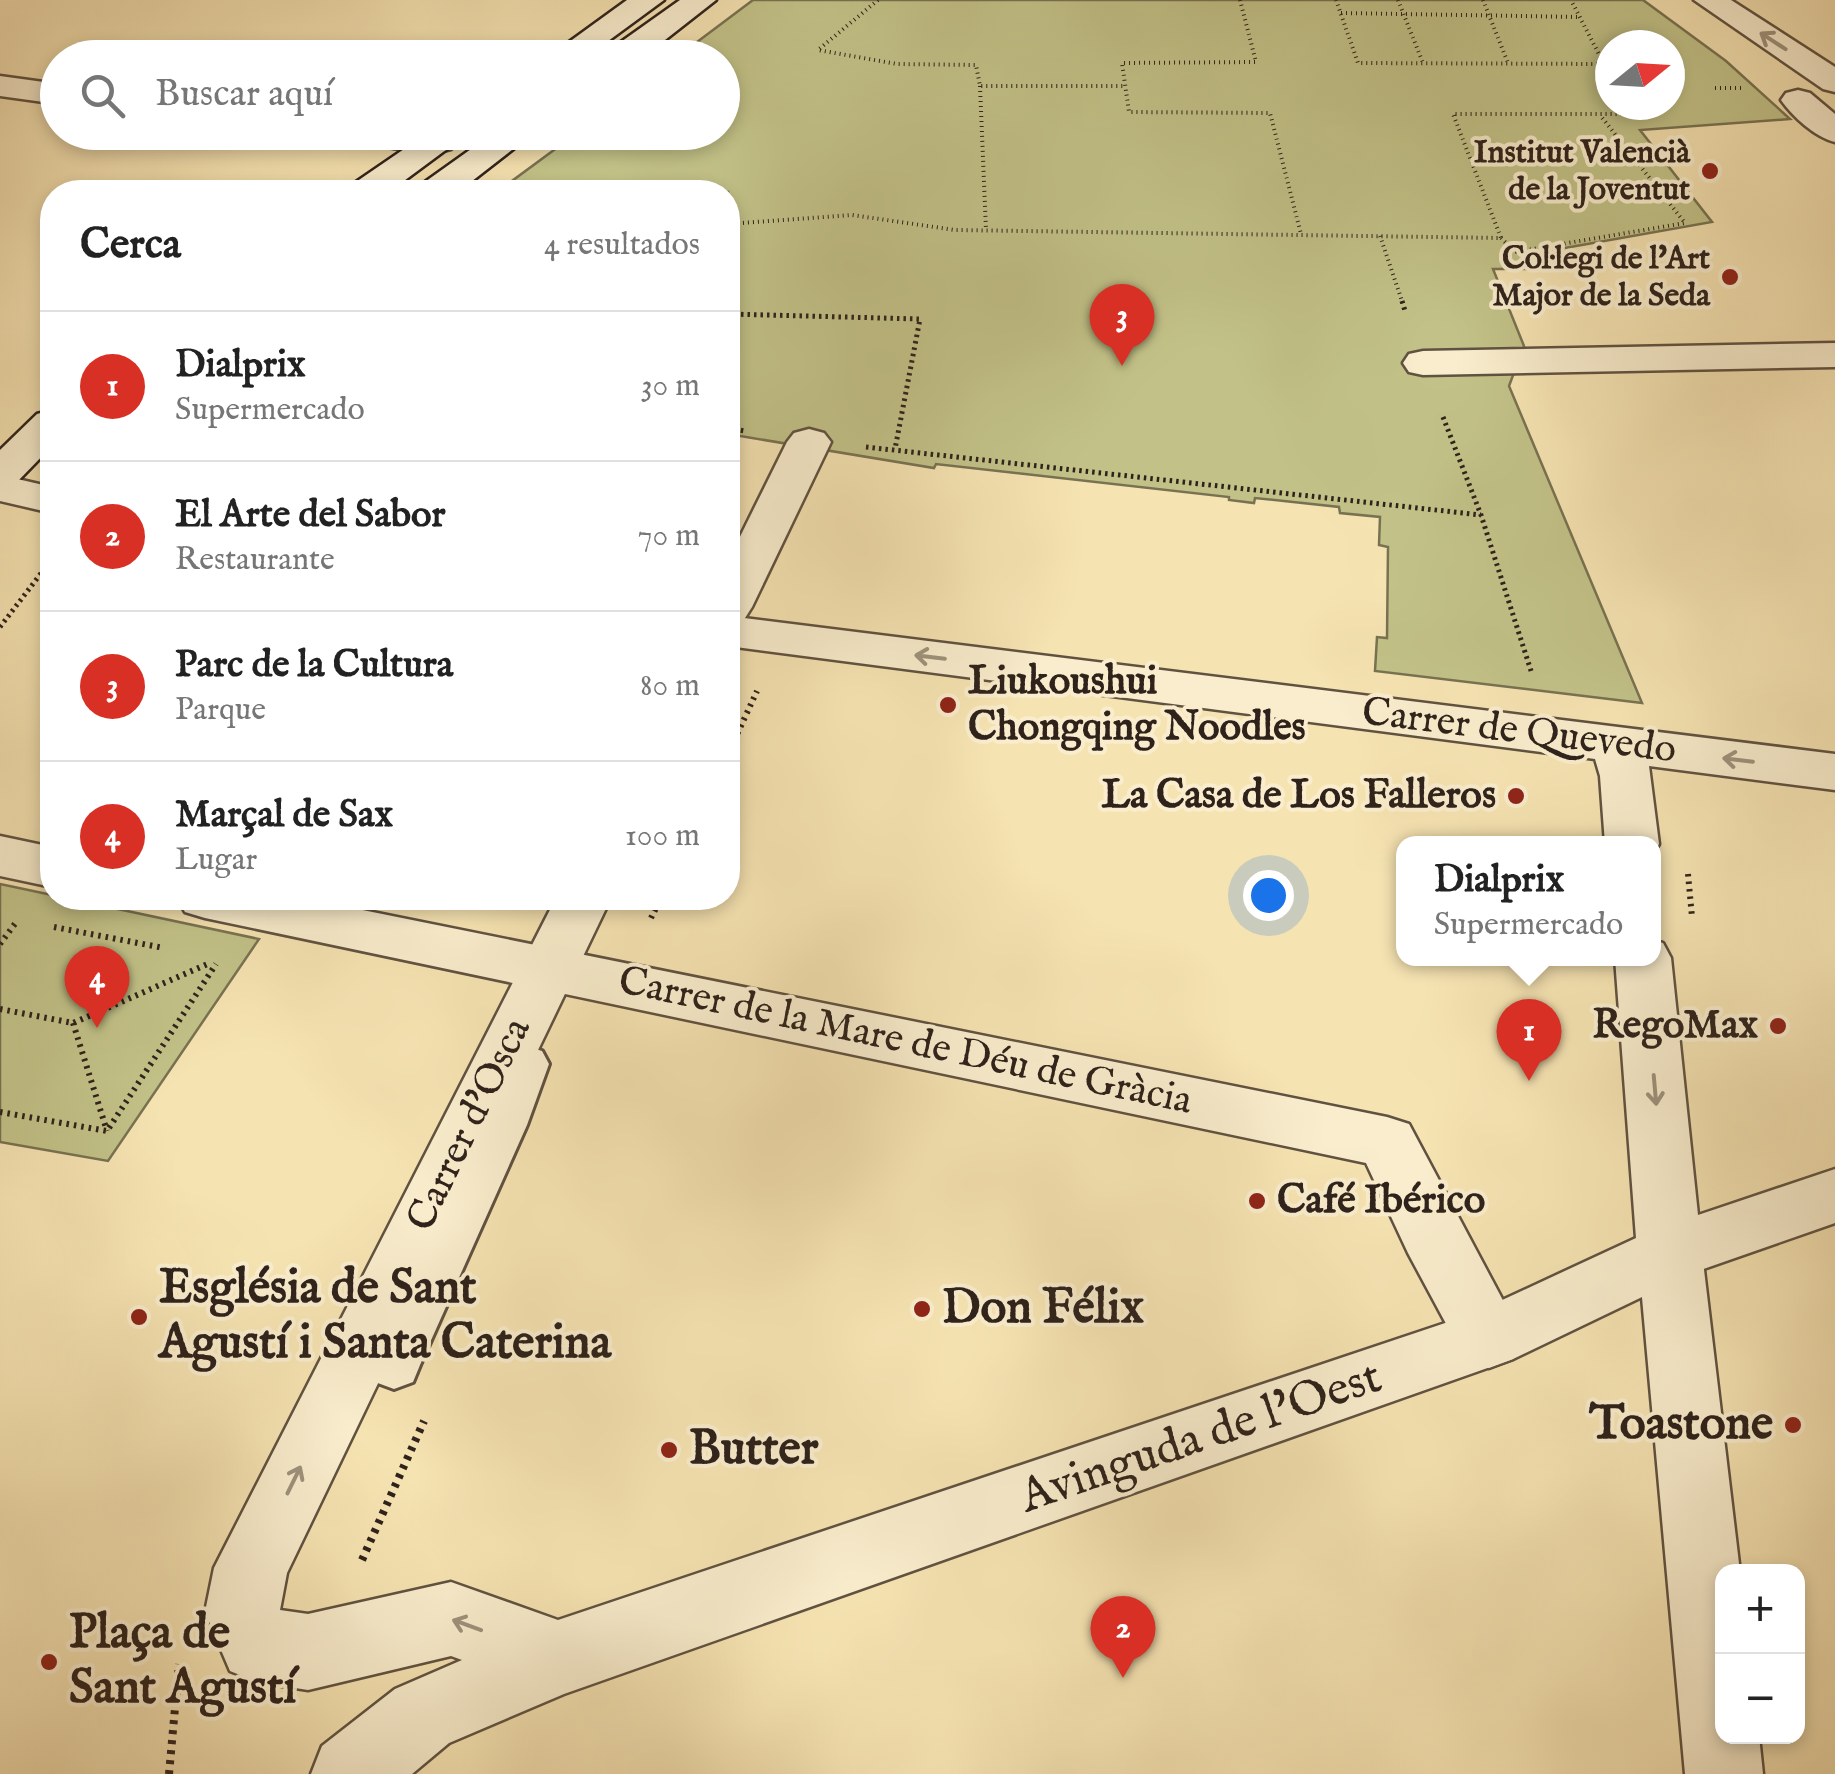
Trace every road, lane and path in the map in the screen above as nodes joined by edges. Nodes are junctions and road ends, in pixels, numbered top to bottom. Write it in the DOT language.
graph roads {
  1 [pos="648,0"];
  2 [pos="700,0"];
  3 [pos="878,0"];
  4 [pos="1240,0"];
  5 [pos="1336,0"];
  6 [pos="1398,0"];
  7 [pos="1483,0"];
  8 [pos="1571,0"];
  9 [pos="1710,0"];
  10 [pos="1340,13"];
  11 [pos="1403,14"];
  12 [pos="1490,15"];
  13 [pos="1579,16"];
  14 [pos="589,40"];
  15 [pos="646,40"];
  16 [pos="1595,47"];
  17 [pos="1508,63"];
  18 [pos="1423,64"];
  19 [pos="1595,64"];
  20 [pos="1835,82"];
  21 [pos="0,86"];
  22 [pos="980,86"];
  23 [pos="1124,86"];
  24 [pos="1835,91"];
  25 [pos="40,92"];
  26 [pos="1595,114"];
  27 [pos="1604,120"];
  28 [pos="1835,132"];
  29 [pos="427,150"];
  30 [pos="493,150"];
  31 [pos="383,180"];
  32 [pos="452,180"];
  33 [pos="740,223"];
  34 [pos="986,230"];
  35 [pos="1301,234"];
  36 [pos="1380,236"];
  37 [pos="1501,238"];
  38 [pos="740,314"];
  39 [pos="1835,355"];
  40 [pos="1423,363"];
  41 [pos="40,434"];
  42 [pos="809,442"];
  43 [pos="40,458"];
  44 [pos="0,476"];
  45 [pos="0,488"];
  46 [pos="40,497"];
  47 [pos="1481,515"];
  48 [pos="40,574"];
  49 [pos="740,583"];
  50 [pos="0,626"];
  51 [pos="740,633"];
  52 [pos="1548,736"];
  53 [pos="1616,744"];
  54 [pos="1835,772"];
  55 [pos="1631,836"];
  56 [pos="0,856"];
  57 [pos="40,864"];
  58 [pos="264,910"];
  59 [pos="578,910"];
  60 [pos="0,917"];
  61 [pos="18,920"];
  62 [pos="0,944"];
  63 [pos="183,952"];
  64 [pos="201,955"];
  65 [pos="219,958"];
  66 [pos="1644,966"];
  67 [pos="547,969"];
  68 [pos="0,1010"];
  69 [pos="74,1022"];
  70 [pos="0,1112"];
  71 [pos="107,1131"];
  72 [pos="1835,1196"];
  73 [pos="1670,1253"];
  74 [pos="1490,1338"];
  75 [pos="394,1365"];
  76 [pos="179,1657"];
  77 [pos="558,1658"];
  78 [pos="170,1774"];
  79 [pos="350,1774"];
  80 [pos="1724,1774"];
  1 -- 14 [label="street"];
  2 -- 15 [label="street"];
  3 -- 22 [label="path"];
  4 -- 23 [label="path"];
  5 -- 10 [label="path"];
  6 -- 11 [label="path"];
  7 -- 12 [label="path"];
  8 -- 13 [label="path"];
  20 -- 9 [label="street, one-way"];
  10 -- 11 [label="path"];
  10 -- 18 [label="path"];
  11 -- 12 [label="path"];
  11 -- 18 [label="path"];
  12 -- 13 [label="path"];
  12 -- 17 [label="path"];
  13 -- 16 [label="path"];
  17 -- 18 [label="path"];
  17 -- 19 [label="path"];
  21 -- 25 [label="street"];
  22 -- 23 [label="path"];
  22 -- 34 [label="path"];
  23 -- 35 [label="path"];
  24 -- 28 [label="street"];
  26 -- 37 [label="path"];
  27 -- 37 [label="path"];
  29 -- 31 [label="street"];
  30 -- 32 [label="street"];
  33 -- 34 [label="path"];
  34 -- 35 [label="path"];
  35 -- 36 [label="path"];
  36 -- 37 [label="path"];
  36 -- 40 [label="path"];
  38 -- 47 [label="path"];
  39 -- 40 [label="street"];
  40 -- 47 [label="path"];
  41 -- 44 [label="street"];
  42 -- 49 [label="street"];
  43 -- 44 [label="street"];
  45 -- 46 [label="street"];
  47 -- 52 [label="path"];
  48 -- 50 [label="path"];
  52 -- 51 [label="street, Carrer de Quevedo, one-way"];
  52 -- 53 [label="street, Carrer de Quevedo"];
  54 -- 53 [label="street, Carrer de Quevedo, one-way"];
  53 -- 55 [label="street"];
  56 -- 57 [label="street"];
  58 -- 67 [label="street, Carrer de la Mare de Déu de Gràcia"];
  59 -- 67 [label="street, Carrer d'Osca"];
  60 -- 61 [label="path"];
  61 -- 62 [label="path"];
  61 -- 63 [label="path"];
  64 -- 65 [label="path"];
  65 -- 69 [label="path"];
  65 -- 71 [label="path"];
  66 -- 73 [label="street, one-way"];
  67 -- 74 [label="street, Carrer de la Mare de Déu de Gràcia"];
  67 -- 75 [label="lane"];
  77 -- 67 [label="street, Carrer d'Osca, one-way"];
  68 -- 69 [label="path"];
  69 -- 71 [label="path"];
  70 -- 71 [label="path"];
  72 -- 73 [label="street, Avinguda de l'Oest"];
  73 -- 74 [label="street, Avinguda de l'Oest"];
  73 -- 80 [label="street"];
  74 -- 77 [label="street, Avinguda de l'Oest"];
  76 -- 78 [label="path"];
  77 -- 79 [label="street, Avinguda de l'Oest"];
}
